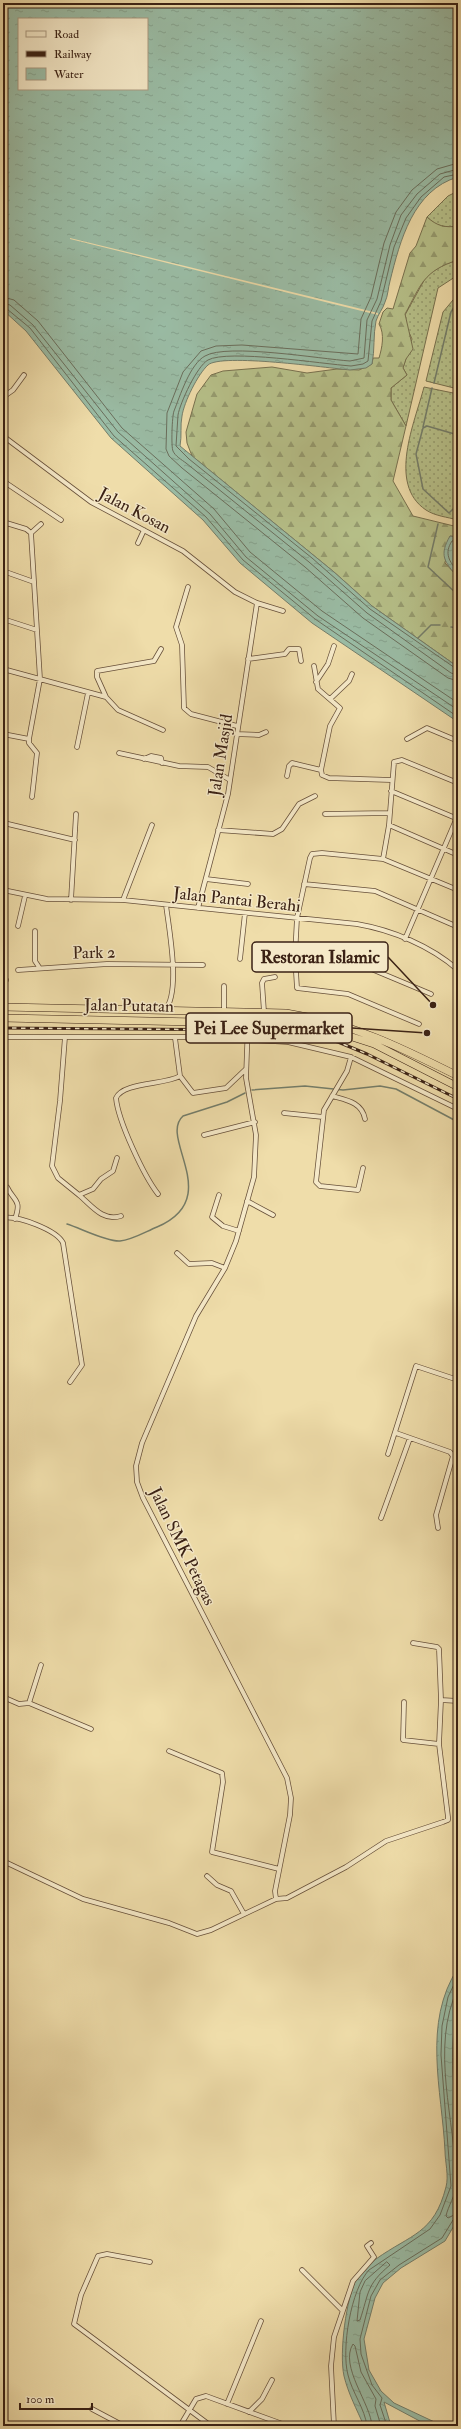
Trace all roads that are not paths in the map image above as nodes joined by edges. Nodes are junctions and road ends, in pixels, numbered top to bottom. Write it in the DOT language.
graph roads {
  1 [pos="24,375"];
  2 [pos="3,397"];
  3 [pos="3,436"];
  4 [pos="3,482"];
  5 [pos="61,520"];
  6 [pos="3,522"];
  7 [pos="41,524"];
  8 [pos="144,530"];
  9 [pos="31,533"];
  10 [pos="138,543"];
  11 [pos="3,571"];
  12 [pos="34,582"];
  13 [pos="188,587"];
  14 [pos="257,603"];
  15 [pos="283,611"];
  16 [pos="3,619"];
  17 [pos="37,630"];
  18 [pos="334,646"];
  19 [pos="161,649"];
  20 [pos="248,659"];
  21 [pos="302,661"];
  22 [pos="314,666"];
  23 [pos="3,669"];
  24 [pos="352,674"];
  25 [pos="40,679"];
  26 [pos="316,682"];
  27 [pos="88,693"];
  28 [pos="106,697"];
  29 [pos="330,698"];
  30 [pos="237,726"];
  31 [pos="163,730"];
  32 [pos="266,732"];
  33 [pos="3,734"];
  34 [pos="236,734"];
  35 [pos="29,739"];
  36 [pos="407,739"];
  37 [pos="458,741"];
  38 [pos="77,747"];
  39 [pos="119,753"];
  40 [pos="321,770"];
  41 [pos="287,776"];
  42 [pos="230,780"];
  43 [pos="391,780"];
  44 [pos="458,783"];
  45 [pos="391,791"];
  46 [pos="315,796"];
  47 [pos="32,797"];
  48 [pos="389,813"];
  49 [pos="76,814"];
  50 [pos="325,814"];
  51 [pos="457,817"];
  52 [pos="8,824"];
  53 [pos="152,825"];
  54 [pos="389,825"];
  55 [pos="218,830"];
  56 [pos="75,840"];
  57 [pos="443,848"];
  58 [pos="458,855"];
  59 [pos="383,859"];
  60 [pos="430,878"];
  61 [pos="206,879"];
  62 [pos="248,884"];
  63 [pos="304,884"];
  64 [pos="3,890"];
  65 [pos="458,890"];
  66 [pos="25,896"];
  67 [pos="71,900"];
  68 [pos="123,900"];
  69 [pos="166,905"];
  70 [pos="198,908"];
  71 [pos="417,909"];
  72 [pos="245,912"];
  73 [pos="297,918"];
  74 [pos="18,926"];
  75 [pos="458,926"];
  76 [pos="35,931"];
  77 [pos="405,939"];
  78 [pos="295,956"];
  79 [pos="240,959"];
  80 [pos="203,965"];
  81 [pos="172,966"];
  82 [pos="39,967"];
  83 [pos="18,970"];
  84 [pos="458,970"];
  85 [pos="275,977"];
  86 [pos="224,986"];
  87 [pos="431,994"];
  88 [pos="172,998"];
  89 [pos="3,1008"];
  90 [pos="165,1010"];
  91 [pos="178,1010"];
  92 [pos="224,1011"];
  93 [pos="264,1012"];
  94 [pos="3,1018"];
  95 [pos="248,1022"];
  96 [pos="419,1024"];
  97 [pos="3,1037"];
  98 [pos="65,1037"];
  99 [pos="175,1038"];
  100 [pos="247,1040"];
  101 [pos="351,1057"];
  102 [pos="246,1068"];
  103 [pos="180,1076"];
  104 [pos="458,1076"];
  105 [pos="458,1087"];
  106 [pos="332,1096"];
  107 [pos="458,1109"];
  108 [pos="284,1113"];
  109 [pos="323,1117"];
  110 [pos="365,1119"];
  111 [pos="255,1122"];
  112 [pos="204,1135"];
  113 [pos="117,1158"];
  114 [pos="363,1168"];
  115 [pos="7,1187"];
  116 [pos="158,1194"];
  117 [pos="79,1195"];
  118 [pos="219,1195"];
  119 [pos="247,1201"];
  120 [pos="274,1215"];
  121 [pos="121,1216"];
  122 [pos="3,1218"];
  123 [pos="15,1218"];
  124 [pos="239,1232"];
  125 [pos="177,1253"];
  126 [pos="224,1268"];
  127 [pos="458,1380"];
  128 [pos="70,1382"];
  129 [pos="396,1432"];
  130 [pos="410,1438"];
  131 [pos="388,1454"];
  132 [pos="381,1518"];
  133 [pos="438,1528"];
  134 [pos="413,1644"];
  135 [pos="41,1665"];
  136 [pos="3,1697"];
  137 [pos="441,1700"];
  138 [pos="458,1701"];
  139 [pos="404,1702"];
  140 [pos="29,1703"];
  141 [pos="91,1729"];
  142 [pos="439,1744"];
  143 [pos="169,1751"];
  144 [pos="3,1861"];
  145 [pos="279,1869"];
  146 [pos="207,1876"];
  147 [pos="276,1899"];
  148 [pos="244,1914"];
  149 [pos="370,2243"];
  150 [pos="150,2262"];
  151 [pos="302,2270"];
  152 [pos="342,2310"];
  153 [pos="261,2321"];
  154 [pos="272,2380"];
  155 [pos="227,2404"];
  156 [pos="92,2409"];
  157 [pos="188,2410"];
  158 [pos="249,2412"];
  159 [pos="458,2421"];
  160 [pos="124,2426"];
  161 [pos="180,2426"];
  162 [pos="211,2426"];
  163 [pos="288,2426"];
  164 [pos="334,2426"];
  165 [pos="457,2426"];
  1 -- 2 [label="street"];
  3 -- 8 [label="street, Jalan Kosan"];
  4 -- 5 [label="street"];
  6 -- 9 [label="street"];
  7 -- 9 [label="street"];
  8 -- 10 [label="street"];
  8 -- 14 [label="street, Jalan Kosan"];
  9 -- 12 [label="street"];
  11 -- 12 [label="street"];
  12 -- 17 [label="street"];
  13 -- 30 [label="street"];
  14 -- 15 [label="street, Jalan Kosan"];
  14 -- 20 [label="street, Jalan Masjid"];
  16 -- 17 [label="street"];
  17 -- 25 [label="street"];
  18 -- 26 [label="street"];
  19 -- 28 [label="street"];
  20 -- 21 [label="street"];
  20 -- 30 [label="street, Jalan Masjid"];
  22 -- 26 [label="street"];
  23 -- 25 [label="street"];
  24 -- 29 [label="street"];
  25 -- 27 [label="street"];
  25 -- 35 [label="street"];
  26 -- 29 [label="street"];
  27 -- 28 [label="street"];
  27 -- 38 [label="street"];
  28 -- 31 [label="street"];
  29 -- 40 [label="street"];
  30 -- 34 [label="street, Jalan Masjid"];
  32 -- 34 [label="street"];
  33 -- 35 [label="street"];
  34 -- 42 [label="street, Jalan Masjid"];
  35 -- 47 [label="street"];
  36 -- 37 [label="street"];
  39 -- 42 [label="street"];
  40 -- 41 [label="street"];
  40 -- 43 [label="street"];
  42 -- 55 [label="street, Jalan Masjid"];
  43 -- 44 [label="street"];
  43 -- 45 [label="street"];
  45 -- 48 [label="street"];
  45 -- 51 [label="street"];
  46 -- 55 [label="street"];
  48 -- 50 [label="street"];
  48 -- 54 [label="street"];
  49 -- 56 [label="street"];
  51 -- 57 [label="street"];
  52 -- 56 [label="street"];
  53 -- 68 [label="street"];
  54 -- 57 [label="street"];
  54 -- 59 [label="street"];
  55 -- 61 [label="street, Jalan Masjid"];
  56 -- 67 [label="street"];
  57 -- 58 [label="street"];
  57 -- 60 [label="street"];
  59 -- 60 [label="street"];
  59 -- 63 [label="street"];
  60 -- 65 [label="street"];
  60 -- 71 [label="street"];
  61 -- 62 [label="street"];
  61 -- 70 [label="street, Jalan Masjid"];
  63 -- 71 [label="street"];
  63 -- 73 [label="street"];
  64 -- 66 [label="street, Jalan Pantai Berahi"];
  66 -- 67 [label="street, Jalan Pantai Berahi"];
  66 -- 74 [label="street"];
  67 -- 68 [label="street, Jalan Pantai Berahi"];
  68 -- 69 [label="street, Jalan Pantai Berahi"];
  69 -- 70 [label="street, Jalan Pantai Berahi"];
  69 -- 81 [label="street"];
  70 -- 72 [label="street, Jalan Pantai Berahi"];
  71 -- 75 [label="street"];
  71 -- 77 [label="street"];
  72 -- 73 [label="street, Jalan Pantai Berahi"];
  72 -- 79 [label="street"];
  73 -- 77 [label="street, Jalan Pantai Berahi"];
  73 -- 78 [label="street"];
  76 -- 82 [label="street"];
  77 -- 84 [label="street, Jalan Pantai Berahi"];
  78 -- 87 [label="street"];
  78 -- 96 [label="street"];
  80 -- 81 [label="street, Park 2"];
  81 -- 82 [label="street, Park 2"];
  81 -- 88 [label="street"];
  82 -- 83 [label="street, Park 2"];
  85 -- 93 [label="street"];
  86 -- 92 [label="street"];
  88 -- 90 [label="street"];
  88 -- 91 [label="street"];
  89 -- 90 [label="highway, Jalan Putatan"];
  90 -- 91 [label="highway, Jalan Putatan"];
  91 -- 92 [label="highway, Jalan Putatan"];
  92 -- 93 [label="highway, Jalan Putatan"];
  93 -- 104 [label="highway, Jalan Putatan"];
  94 -- 95 [label="highway, Jalan Putatan"];
  95 -- 100 [label="street, Jalan SMK Petagas"];
  95 -- 105 [label="highway, Jalan Putatan"];
  97 -- 98 [label="street"];
  98 -- 99 [label="street"];
  98 -- 117 [label="street"];
  99 -- 100 [label="street"];
  99 -- 103 [label="street"];
  100 -- 101 [label="street"];
  100 -- 102 [label="street, Jalan SMK Petagas"];
  101 -- 106 [label="street"];
  101 -- 107 [label="street"];
  102 -- 103 [label="street"];
  102 -- 111 [label="street, Jalan SMK Petagas"];
  103 -- 116 [label="street"];
  106 -- 109 [label="street"];
  106 -- 110 [label="street"];
  108 -- 109 [label="street"];
  109 -- 114 [label="street"];
  111 -- 112 [label="street"];
  111 -- 119 [label="street, Jalan SMK Petagas"];
  113 -- 117 [label="street"];
  115 -- 123 [label="street"];
  117 -- 121 [label="street"];
  118 -- 124 [label="street"];
  119 -- 120 [label="street"];
  119 -- 124 [label="street, Jalan SMK Petagas"];
  122 -- 123 [label="street"];
  123 -- 128 [label="street"];
  124 -- 126 [label="street, Jalan SMK Petagas"];
  125 -- 126 [label="street"];
  126 -- 145 [label="street, Jalan SMK Petagas"];
  127 -- 129 [label="street"];
  129 -- 130 [label="street"];
  129 -- 131 [label="street"];
  130 -- 132 [label="street"];
  130 -- 133 [label="street"];
  134 -- 137 [label="street"];
  135 -- 140 [label="street"];
  136 -- 140 [label="street"];
  137 -- 138 [label="street"];
  137 -- 142 [label="street"];
  139 -- 142 [label="street"];
  140 -- 141 [label="street"];
  142 -- 147 [label="street"];
  143 -- 145 [label="street"];
  144 -- 148 [label="street"];
  145 -- 147 [label="street, Jalan SMK Petagas"];
  146 -- 148 [label="street"];
  147 -- 148 [label="street"];
  149 -- 152 [label="street"];
  150 -- 157 [label="street"];
  151 -- 152 [label="street"];
  152 -- 164 [label="street"];
  153 -- 155 [label="street"];
  154 -- 158 [label="street"];
  155 -- 157 [label="street"];
  155 -- 158 [label="street"];
  156 -- 160 [label="street"];
  157 -- 161 [label="street"];
  157 -- 162 [label="street"];
  158 -- 163 [label="street"];
  159 -- 165 [label="street"];
}
